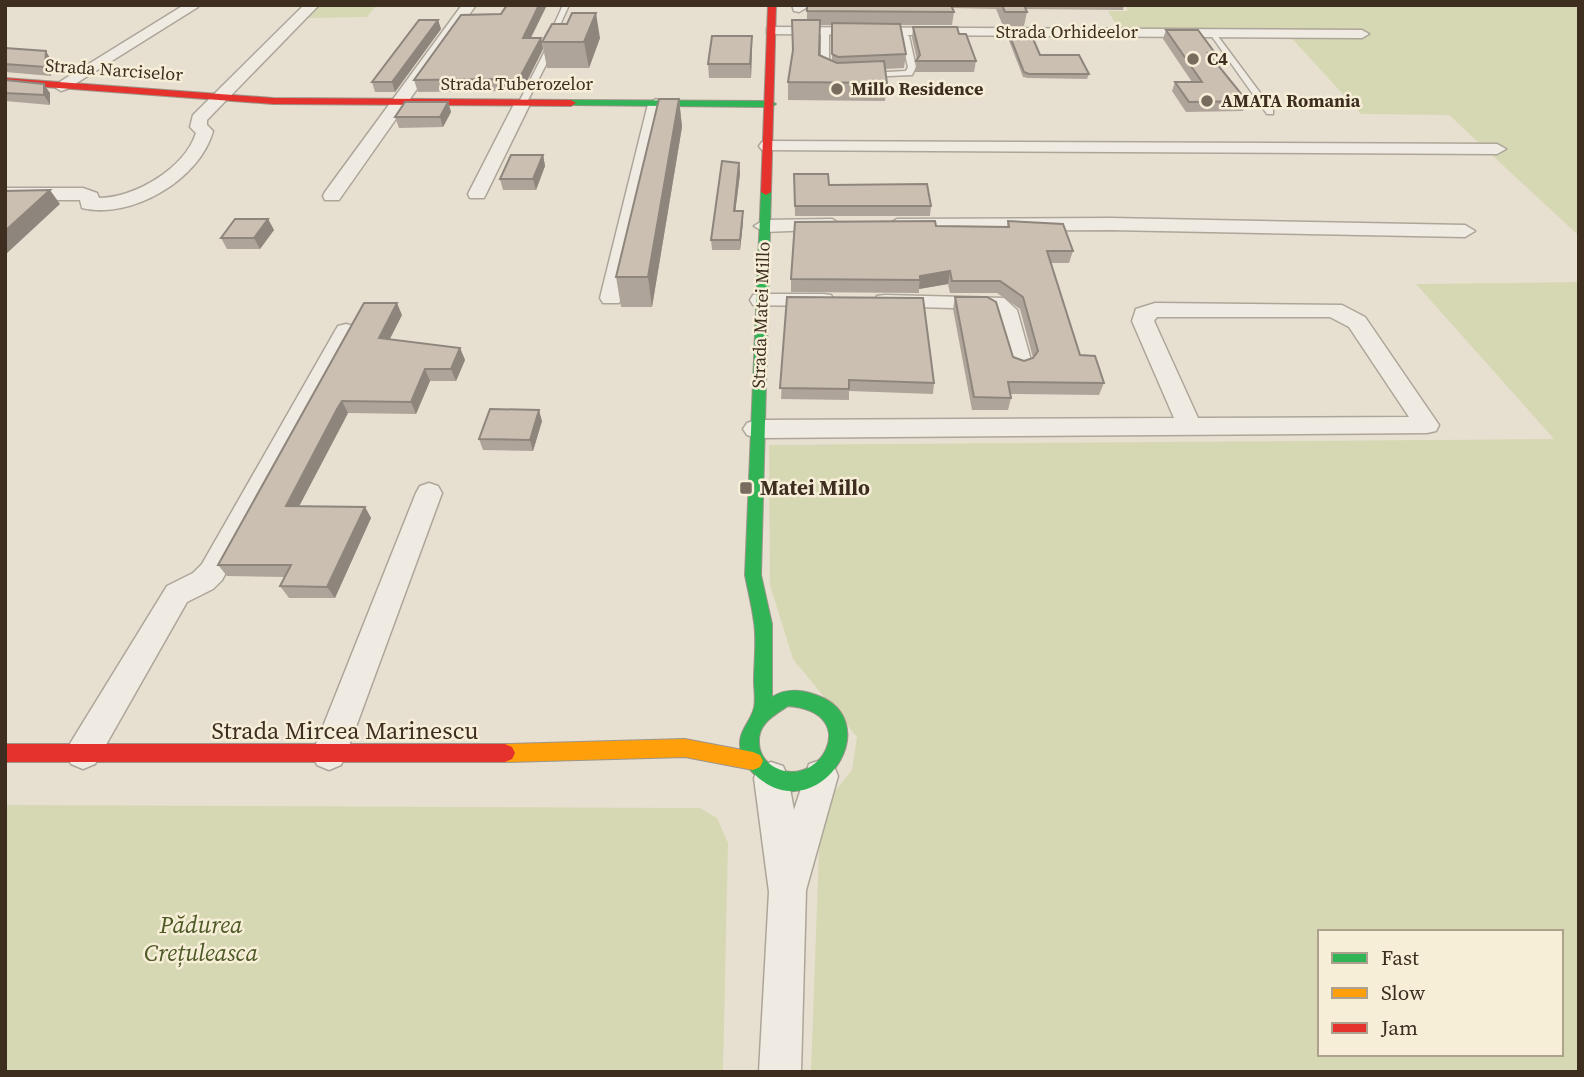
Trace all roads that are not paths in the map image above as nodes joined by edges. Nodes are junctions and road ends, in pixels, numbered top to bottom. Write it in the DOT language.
graph roads {
  1 [pos="312,5"];
  2 [pos="469,5"];
  3 [pos="566,5"];
  4 [pos="772,5"];
  5 [pos="191,7"];
  6 [pos="772,31"];
  7 [pos="825,31"];
  8 [pos="1211,33"];
  9 [pos="1362,34"];
  10 [pos="905,36"];
  11 [pos="862,75"];
  12 [pos="836,76"];
  13 [pos="5,81"];
  14 [pos="61,86"];
  15 [pos="220,98"];
  16 [pos="399,103"];
  17 [pos="522,104"];
  18 [pos="656,104"];
  19 [pos="771,104"];
  20 [pos="1270,112"];
  21 [pos="768,146"];
  22 [pos="1497,149"];
  23 [pos="5,194"];
  24 [pos="477,194"];
  25 [pos="332,196"];
  26 [pos="848,225"];
  27 [pos="875,225"];
  28 [pos="764,226"];
  29 [pos="1465,231"];
  30 [pos="611,298"];
  31 [pos="761,300"];
  32 [pos="840,300"];
  33 [pos="867,300"];
  34 [pos="346,331"];
  35 [pos="1020,364"];
  36 [pos="1190,426"];
  37 [pos="756,429"];
  38 [pos="429,492"];
  39 [pos="762,625"];
  40 [pos="776,646"];
  41 [pos="796,679"];
  42 [pos="810,701"];
  43 [pos="763,708"];
  44 [pos="737,731"];
  45 [pos="685,748"];
  46 [pos="5,753"];
  47 [pos="83,753"];
  48 [pos="329,754"];
  49 [pos="762,769"];
  50 [pos="821,776"];
  51 [pos="788,892"];
  52 [pos="780,1072"];
  1 -- 15 [label="street"];
  2 -- 16 [label="street"];
  3 -- 17 [label="lane"];
  4 -- 6 [label="street, Strada Matei Millo"];
  5 -- 14 [label="street"];
  6 -- 7 [label="street, Strada Orhideelor"];
  6 -- 19 [label="street, Strada Matei Millo"];
  7 -- 8 [label="street, Strada Orhideelor"];
  7 -- 12 [label="lane"];
  8 -- 9 [label="street, Strada Orhideelor"];
  8 -- 20 [label="lane"];
  10 -- 11 [label="lane"];
  13 -- 14 [label="street, Strada Narciselor"];
  14 -- 15 [label="street, Strada Narciselor"];
  15 -- 16 [label="street, Strada Tuberozelor"];
  15 -- 23 [label="street"];
  16 -- 17 [label="street, Strada Tuberozelor"];
  16 -- 25 [label="street"];
  17 -- 18 [label="street, Strada Tuberozelor"];
  17 -- 24 [label="street"];
  18 -- 19 [label="street, Strada Tuberozelor"];
  18 -- 30 [label="street"];
  19 -- 21 [label="street, Strada Matei Millo"];
  21 -- 22 [label="street"];
  21 -- 28 [label="street, Strada Matei Millo"];
  26 -- 28 [label="street"];
  27 -- 29 [label="street"];
  28 -- 31 [label="street, Strada Matei Millo"];
  31 -- 32 [label="street"];
  31 -- 37 [label="street, Strada Matei Millo"];
  33 -- 35 [label="street"];
  34 -- 47 [label="street"];
  36 -- 36 [label="street"];
  36 -- 37 [label="street"];
  37 -- 39 [label="street, Strada Matei Millo"];
  38 -- 48 [label="street"];
  39 -- 40 [label="street, Strada Matei Millo"];
  39 -- 43 [label="street, Strada Matei Millo"];
  41 -- 42 [label="street"];
  42 -- 43 [label="street"];
  42 -- 50 [label="street"];
  43 -- 44 [label="street"];
  44 -- 45 [label="street, Strada Mircea Marinescu"];
  44 -- 49 [label="street"];
  45 -- 48 [label="street, Strada Mircea Marinescu"];
  45 -- 49 [label="street, Strada Mircea Marinescu"];
  46 -- 47 [label="street, Strada Mircea Marinescu"];
  47 -- 48 [label="street, Strada Mircea Marinescu"];
  49 -- 50 [label="street"];
  49 -- 51 [label="street"];
  50 -- 51 [label="street"];
  51 -- 52 [label="street"];
}
